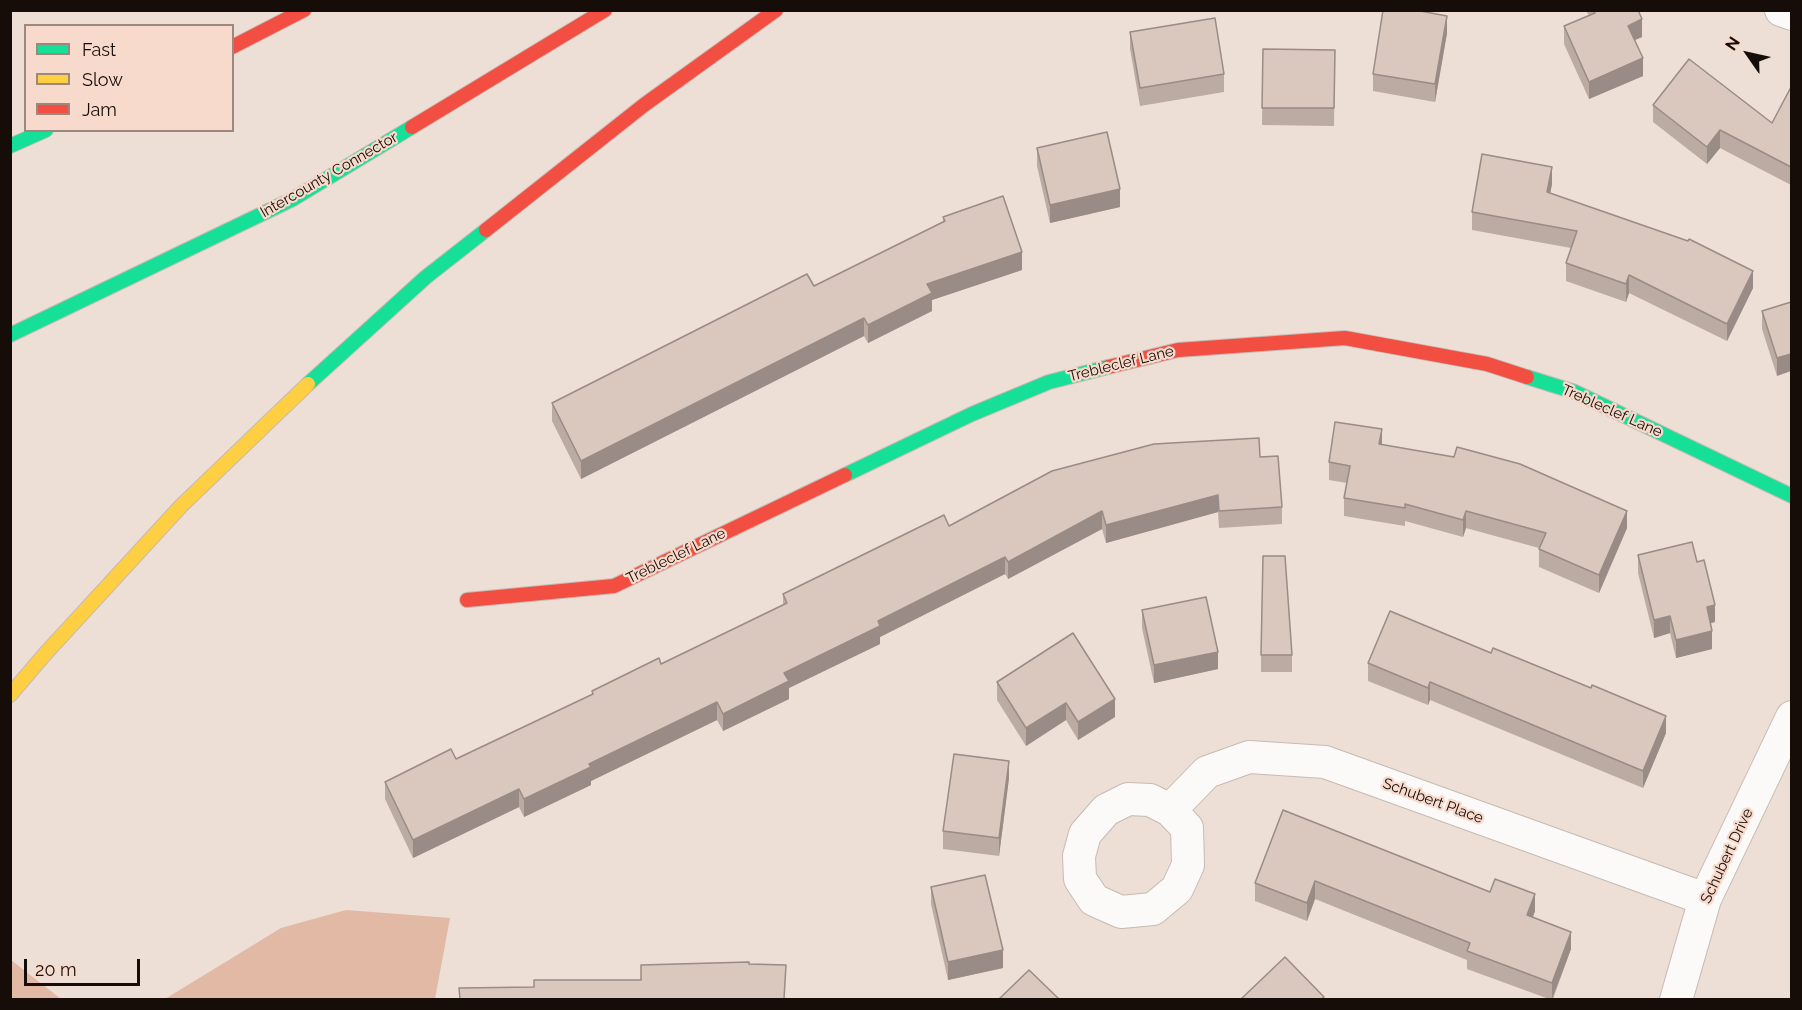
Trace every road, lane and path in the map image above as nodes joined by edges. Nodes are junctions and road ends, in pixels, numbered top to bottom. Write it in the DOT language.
graph roads {
  1 [pos="304,10"];
  2 [pos="604,10"];
  3 [pos="776,10"];
  4 [pos="1781,10"];
  5 [pos="1791,14"];
  6 [pos="234,46"];
  7 [pos="42,132"];
  8 [pos="10,146"];
  9 [pos="10,335"];
  10 [pos="1791,496"];
  11 [pos="467,600"];
  12 [pos="10,695"];
  13 [pos="1791,717"];
  14 [pos="1170,810"];
  15 [pos="1705,899"];
  16 [pos="1676,999"];
  1 -- 6 [label="main road"];
  2 -- 9 [label="main road, Intercounty Connector"];
  3 -- 12 [label="main road"];
  4 -- 5 [label="street"];
  7 -- 8 [label="main road"];
  10 -- 11 [label="main road, Trebleclef Lane"];
  13 -- 15 [label="street, Schubert Drive"];
  14 -- 15 [label="street, Schubert Place"];
  15 -- 16 [label="street, Schubert Drive"];
}
